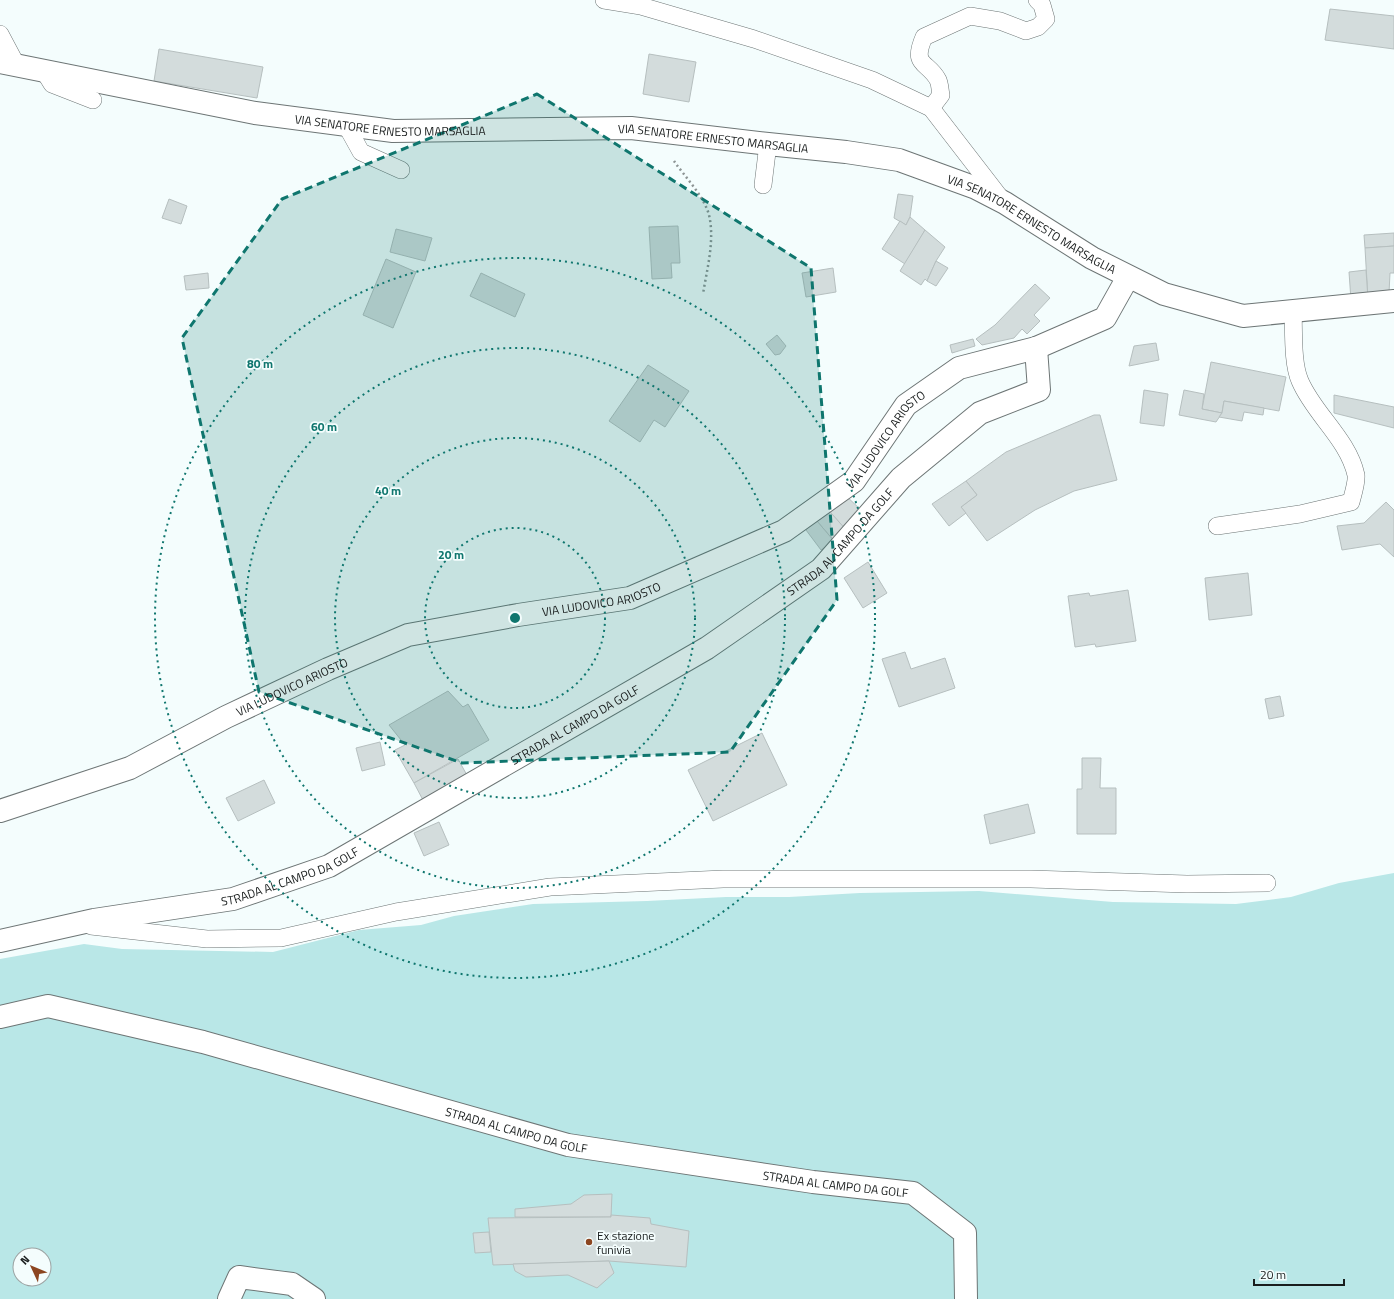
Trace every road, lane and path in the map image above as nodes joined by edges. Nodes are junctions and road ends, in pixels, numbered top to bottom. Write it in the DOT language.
graph roads {
  1 [pos="604,0"];
  2 [pos="1037,0"];
  3 [pos="0,34"];
  4 [pos="9,64"];
  5 [pos="44,71"];
  6 [pos="92,100"];
  7 [pos="931,108"];
  8 [pos="346,125"];
  9 [pos="768,144"];
  10 [pos="673,159"];
  11 [pos="401,170"];
  12 [pos="763,185"];
  13 [pos="1005,203"];
  14 [pos="1128,277"];
  15 [pos="703,294"];
  16 [pos="1394,301"];
  17 [pos="1293,311"];
  18 [pos="1036,348"];
  19 [pos="1217,526"];
  20 [pos="0,811"];
  21 [pos="1267,883"];
  22 [pos="77,924"];
  23 [pos="0,942"];
  24 [pos="0,1017"];
  25 [pos="229,1299"];
  26 [pos="314,1299"];
  27 [pos="966,1299"];
  1 -- 7 [label="lane"];
  2 -- 7 [label="lane"];
  3 -- 4 [label="lane"];
  4 -- 5 [label="street, VIA SENATORE ERNESTO MARSAGLIA"];
  5 -- 6 [label="lane"];
  5 -- 8 [label="street, VIA SENATORE ERNESTO MARSAGLIA"];
  7 -- 13 [label="lane"];
  8 -- 9 [label="street, VIA SENATORE ERNESTO MARSAGLIA"];
  8 -- 11 [label="lane"];
  9 -- 12 [label="lane"];
  9 -- 13 [label="street, VIA SENATORE ERNESTO MARSAGLIA"];
  10 -- 15 [label="path"];
  13 -- 14 [label="street, VIA SENATORE ERNESTO MARSAGLIA"];
  14 -- 17 [label="street, VIA SENATORE ERNESTO MARSAGLIA"];
  14 -- 18 [label="street, VIA LUDOVICO ARIOSTO"];
  16 -- 17 [label="street, VIA SENATORE ERNESTO MARSAGLIA"];
  17 -- 19 [label="lane"];
  18 -- 20 [label="street, VIA LUDOVICO ARIOSTO"];
  18 -- 22 [label="street, STRADA AL CAMPO DA GOLF"];
  21 -- 22 [label="lane"];
  22 -- 23 [label="street, STRADA AL CAMPO DA GOLF"];
  24 -- 27 [label="street, STRADA AL CAMPO DA GOLF"];
  25 -- 26 [label="street"];
}
